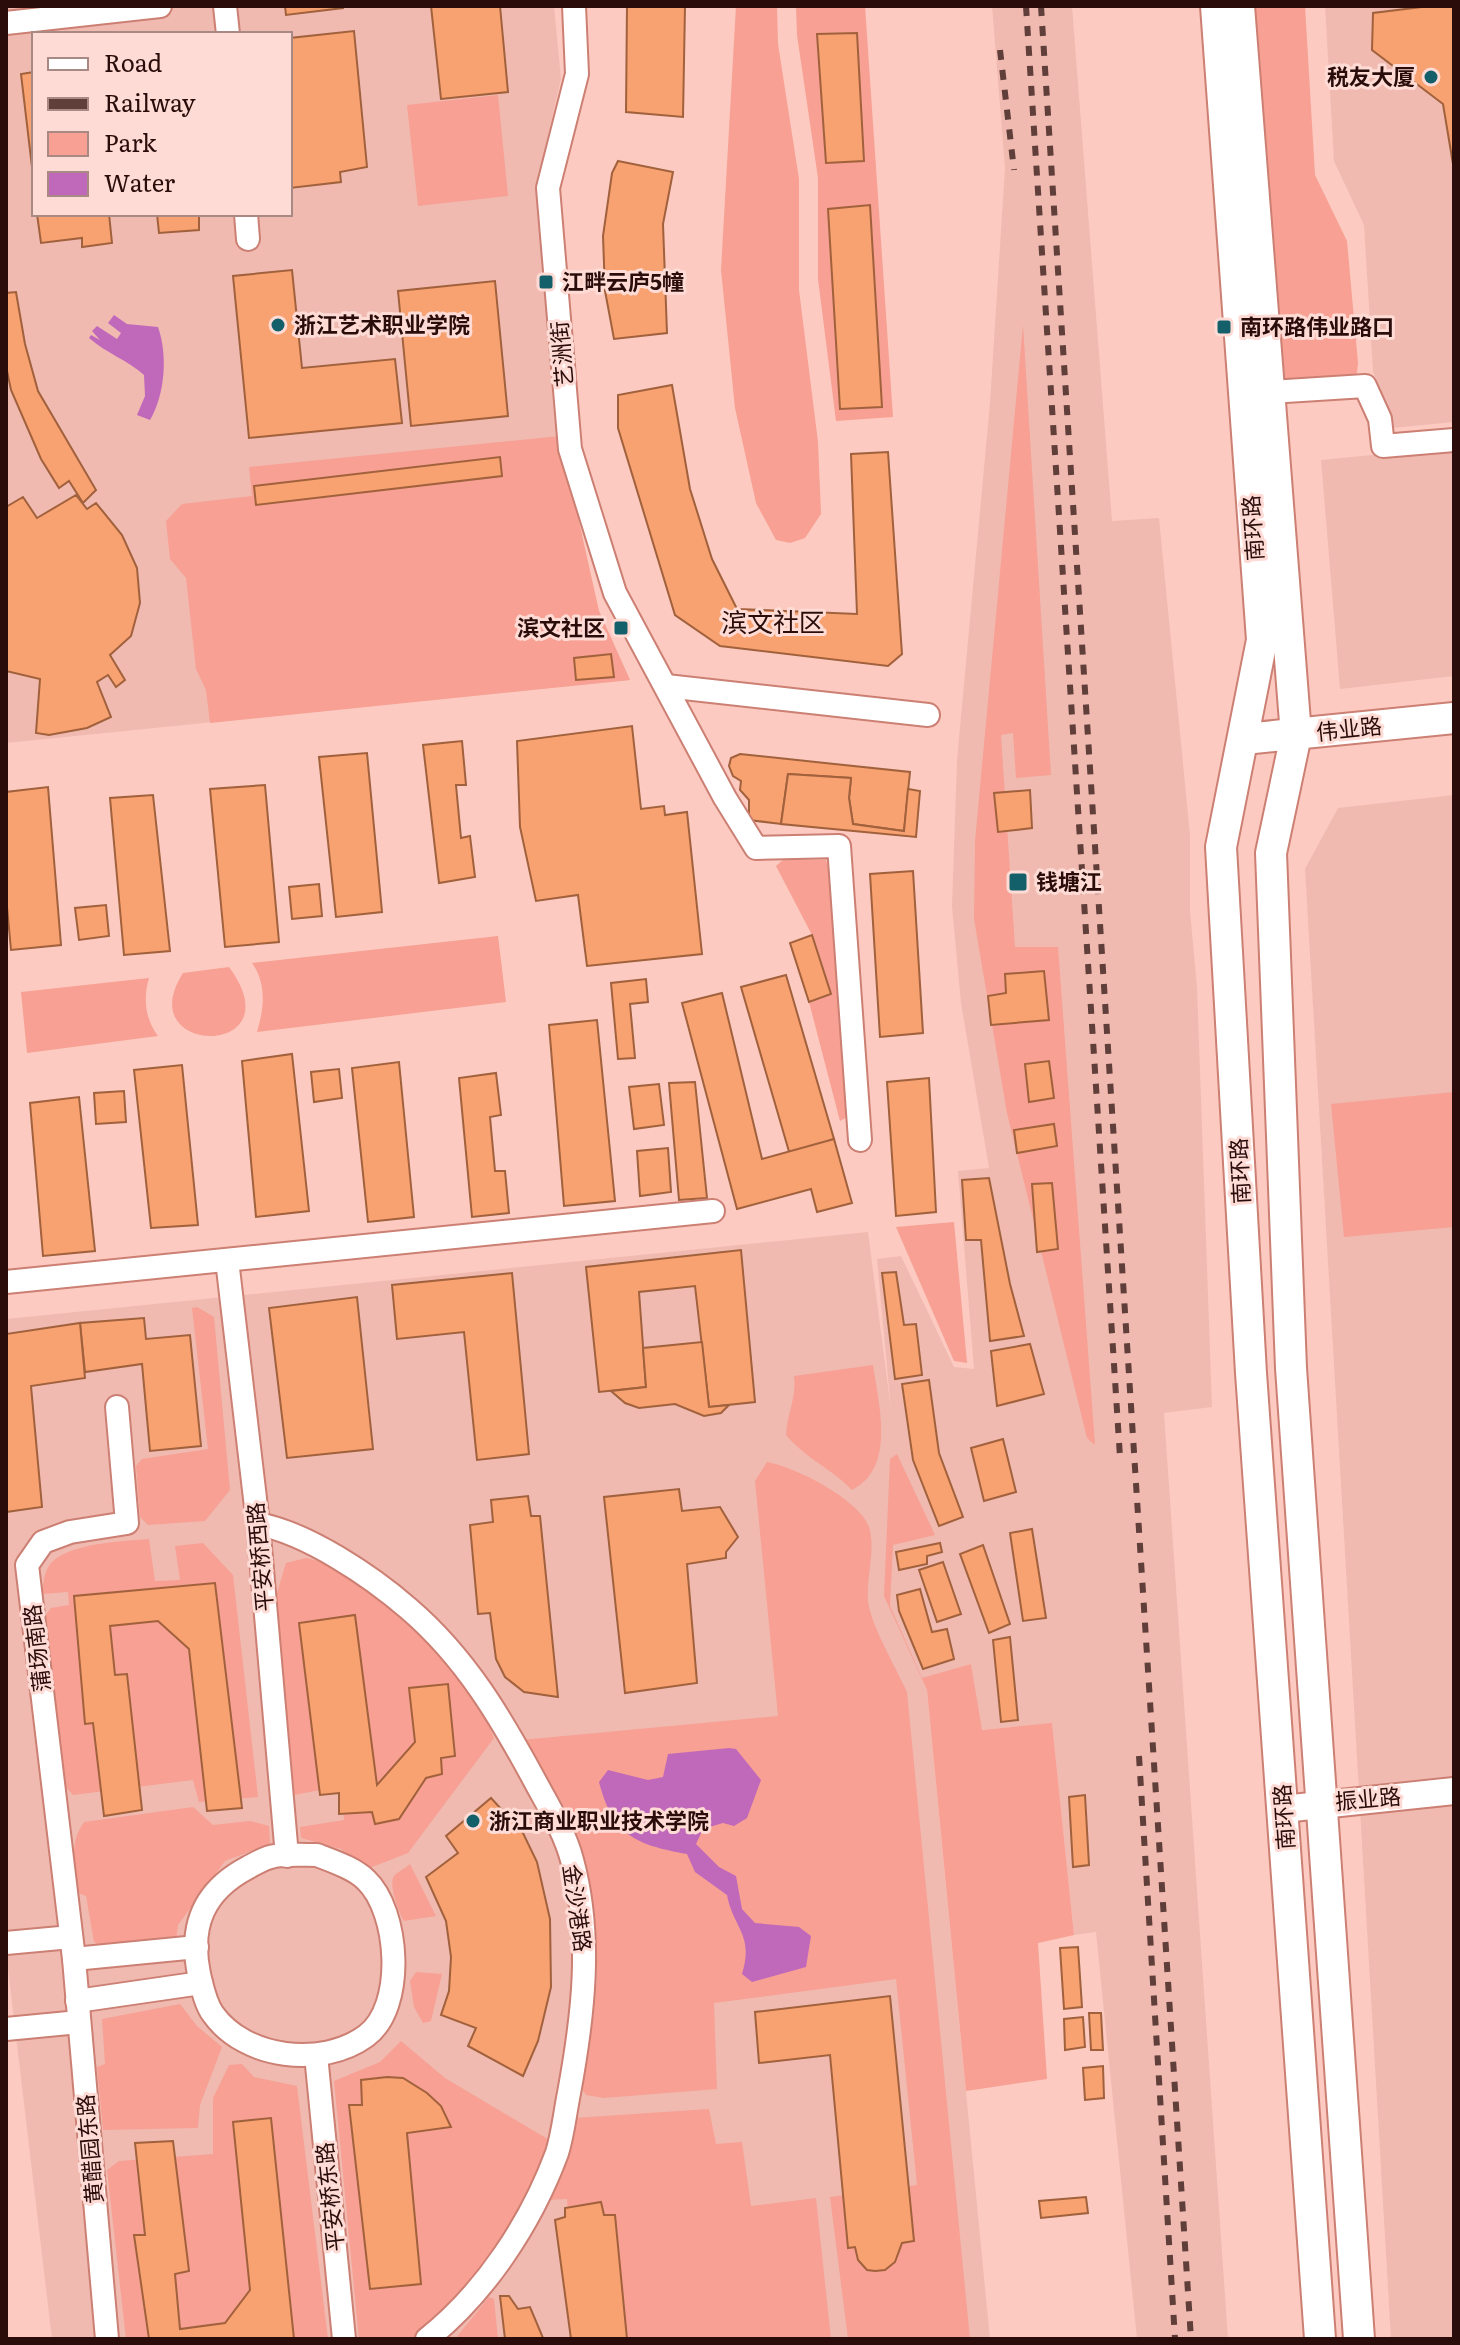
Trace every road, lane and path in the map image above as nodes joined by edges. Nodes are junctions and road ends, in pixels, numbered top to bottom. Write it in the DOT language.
graph roads {
  1 [pos="160,6"];
  2 [pos="225,6"];
  3 [pos="574,6"];
  4 [pos="1216,6"];
  5 [pos="1239,6"];
  6 [pos="6,23"];
  7 [pos="228,32"];
  8 [pos="246,216"];
  9 [pos="248,239"];
  10 [pos="1270,392"];
  11 [pos="1454,440"];
  12 [pos="666,686"];
  13 [pos="928,715"];
  14 [pos="1454,718"];
  15 [pos="1296,735"];
  16 [pos="1244,739"];
  17 [pos="860,1140"];
  18 [pos="713,1211"];
  19 [pos="227,1260"];
  20 [pos="6,1282"];
  21 [pos="117,1407"];
  22 [pos="258,1524"];
  23 [pos="1454,1791"];
  24 [pos="1320,1803"];
  25 [pos="1283,1809"];
  26 [pos="287,1856"];
  27 [pos="6,1943"];
  28 [pos="197,1947"];
  29 [pos="72,1948"];
  30 [pos="201,1983"];
  31 [pos="78,2011"];
  32 [pos="6,2029"];
  33 [pos="316,2055"];
  34 [pos="107,2339"];
  35 [pos="344,2339"];
  36 [pos="427,2339"];
  37 [pos="1320,2339"];
  38 [pos="1359,2339"];
  1 -- 6 [label="street"];
  2 -- 7 [label="street"];
  3 -- 12 [label="street, 艺洲街"];
  4 -- 16 [label="main road, 南环路"];
  5 -- 10 [label="main road, 南环路"];
  8 -- 9 [label="street"];
  10 -- 11 [label="street"];
  10 -- 15 [label="main road, 南环路"];
  12 -- 13 [label="street"];
  12 -- 17 [label="street, 艺洲街"];
  14 -- 15 [label="main road, 伟业路"];
  15 -- 16 [label="main road, 伟业路"];
  15 -- 24 [label="main road, 南环路"];
  16 -- 25 [label="main road, 南环路"];
  18 -- 19 [label="street"];
  19 -- 20 [label="street"];
  19 -- 22 [label="street, 平安桥西路"];
  21 -- 29 [label="street, 蒲场南路"];
  22 -- 26 [label="street, 平安桥西路"];
  22 -- 36 [label="street, 金沙港路"];
  23 -- 24 [label="street, 振业路"];
  24 -- 25 [label="street, 振业路"];
  24 -- 38 [label="main road, 南环路"];
  25 -- 37 [label="main road, 南环路"];
  26 -- 28 [label="street"];
  26 -- 33 [label="street"];
  27 -- 29 [label="street"];
  28 -- 29 [label="street"];
  28 -- 30 [label="street"];
  29 -- 31 [label="street, 黄醋园东路"];
  30 -- 31 [label="street"];
  30 -- 33 [label="street"];
  31 -- 32 [label="street"];
  31 -- 34 [label="street, 黄醋园东路"];
  33 -- 35 [label="street, 平安桥东路"];
}
